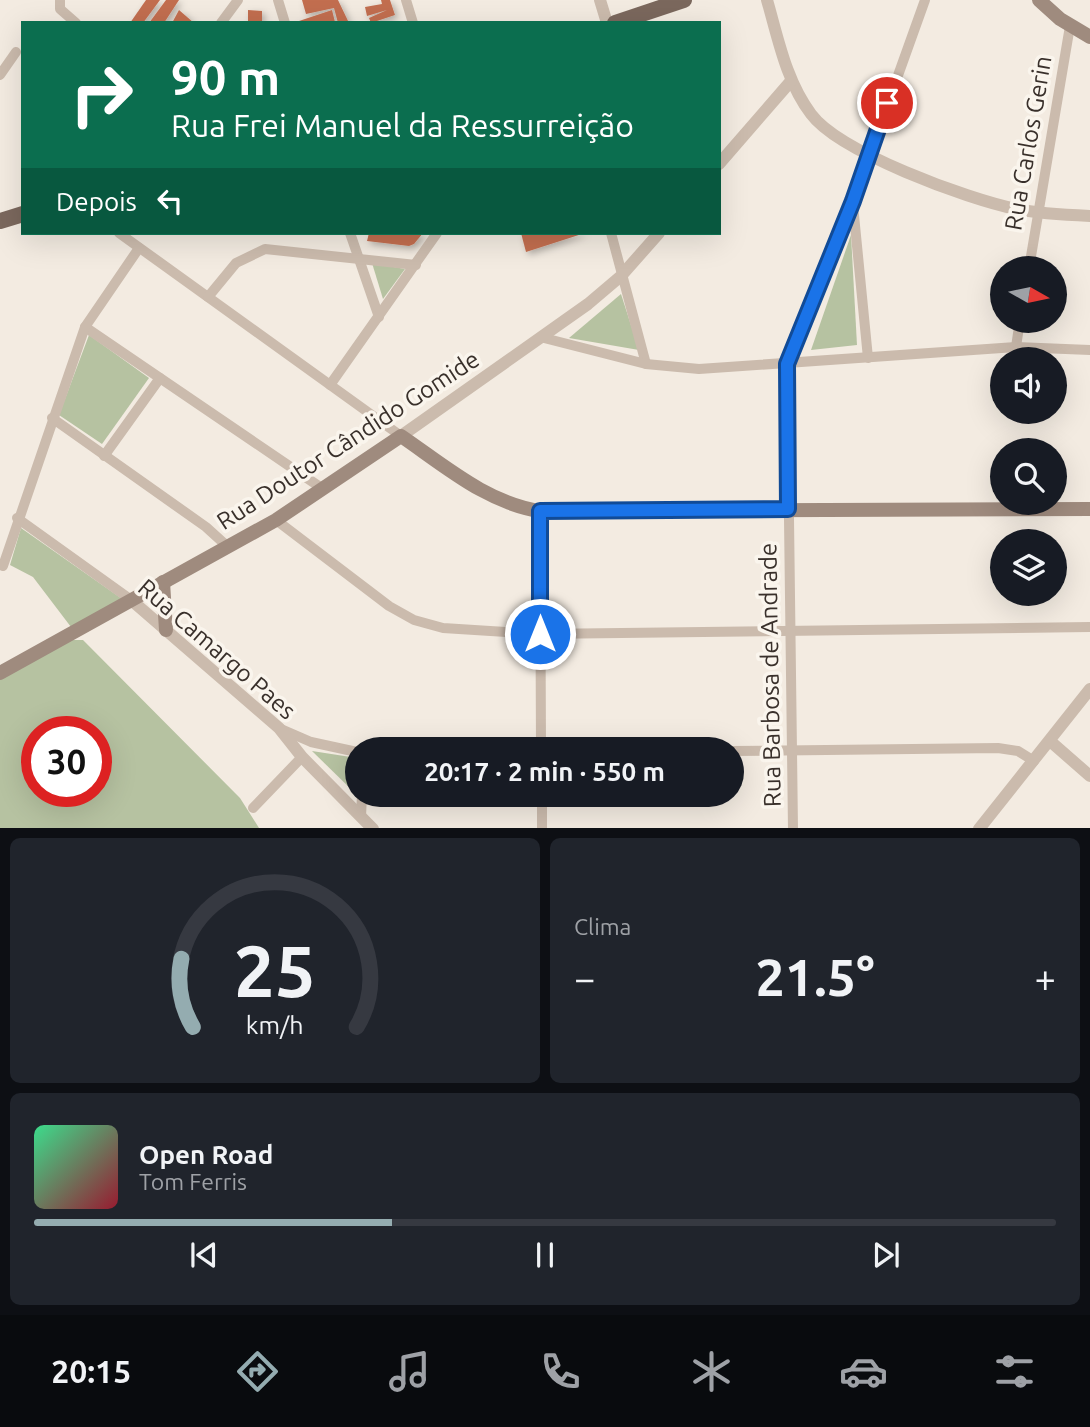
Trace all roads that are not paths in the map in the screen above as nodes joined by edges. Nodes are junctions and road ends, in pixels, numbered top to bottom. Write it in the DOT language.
graph roads {
  1 [pos="60,0"];
  2 [pos="238,0"];
  3 [pos="278,0"];
  4 [pos="406,0"];
  5 [pos="600,0"];
  6 [pos="684,0"];
  7 [pos="766,0"];
  8 [pos="925,0"];
  9 [pos="1039,0"];
  10 [pos="74,21"];
  11 [pos="222,21"];
  12 [pos="284,21"];
  13 [pos="412,21"];
  14 [pos="606,21"];
  15 [pos="621,21"];
  16 [pos="1070,26"];
  17 [pos="1090,37"];
  18 [pos="16,52"];
  19 [pos="0,75"];
  20 [pos="791,81"];
  21 [pos="868,155"];
  22 [pos="721,162"];
  23 [pos="853,201"];
  24 [pos="1038,213"];
  25 [pos="21,215"];
  26 [pos="1090,216"];
  27 [pos="0,221"];
  28 [pos="122,235"];
  29 [pos="351,235"];
  30 [pos="436,235"];
  31 [pos="611,235"];
  32 [pos="657,235"];
  33 [pos="139,248"];
  34 [pos="357,256"];
  35 [pos="1031,256"];
  36 [pos="416,264"];
  37 [pos="621,276"];
  38 [pos="208,297"];
  39 [pos="379,317"];
  40 [pos="85,327"];
  41 [pos="1018,333"];
  42 [pos="544,338"];
  43 [pos="1016,347"];
  44 [pos="990,349"];
  45 [pos="1067,349"];
  46 [pos="1090,350"];
  47 [pos="868,358"];
  48 [pos="646,364"];
  49 [pos="787,364"];
  50 [pos="160,378"];
  51 [pos="330,385"];
  52 [pos="52,418"];
  53 [pos="401,436"];
  54 [pos="104,456"];
  55 [pos="323,489"];
  56 [pos="788,509"];
  57 [pos="1090,509"];
  58 [pos="540,511"];
  59 [pos="17,518"];
  60 [pos="276,520"];
  61 [pos="228,547"];
  62 [pos="3,566"];
  63 [pos="163,582"];
  64 [pos="130,599"];
  65 [pos="1090,626"];
  66 [pos="791,628"];
  67 [pos="166,630"];
  68 [pos="540,634"];
  69 [pos="0,673"];
  70 [pos="1090,689"];
  71 [pos="279,729"];
  72 [pos="541,737"];
  73 [pos="1049,741"];
  74 [pos="345,749"];
  75 [pos="744,751"];
  76 [pos="792,751"];
  77 [pos="302,757"];
  78 [pos="1034,761"];
  79 [pos="1090,776"];
  80 [pos="361,807"];
  81 [pos="542,807"];
  82 [pos="253,808"];
  83 [pos="360,817"];
  84 [pos="373,828"];
  85 [pos="542,828"];
  86 [pos="793,828"];
  87 [pos="979,828"];
  1 -- 10 [label="street"];
  2 -- 11 [label="street"];
  3 -- 12 [label="street"];
  4 -- 13 [label="street"];
  5 -- 14 [label="street"];
  6 -- 15 [label="main road"];
  7 -- 20 [label="street"];
  8 -- 21 [label="street, Rua Barbosa de Andrade"];
  9 -- 16 [label="main road"];
  16 -- 17 [label="main road"];
  16 -- 24 [label="street, Rua Carlos Gerin"];
  18 -- 19 [label="street"];
  20 -- 21 [label="street"];
  20 -- 22 [label="street"];
  21 -- 23 [label="street, Rua Barbosa de Andrade"];
  21 -- 24 [label="street"];
  23 -- 47 [label="street"];
  23 -- 49 [label="street, Rua Barbosa de Andrade"];
  24 -- 26 [label="street"];
  24 -- 35 [label="street, Rua Carlos Gerin"];
  25 -- 27 [label="main road"];
  28 -- 33 [label="street"];
  29 -- 34 [label="street"];
  30 -- 36 [label="street"];
  31 -- 37 [label="street"];
  32 -- 37 [label="street, Rua Doutor Cândido Gomide"];
  33 -- 38 [label="street"];
  33 -- 40 [label="street"];
  34 -- 36 [label="street"];
  34 -- 38 [label="street"];
  34 -- 39 [label="street"];
  36 -- 39 [label="street"];
  37 -- 42 [label="street, Rua Doutor Cândido Gomide"];
  37 -- 48 [label="street"];
  38 -- 51 [label="street"];
  39 -- 51 [label="street"];
  40 -- 50 [label="street"];
  40 -- 52 [label="street"];
  41 -- 43 [label="street"];
  42 -- 48 [label="street"];
  42 -- 53 [label="street, Rua Doutor Cândido Gomide"];
  44 -- 47 [label="street"];
  45 -- 46 [label="street"];
  47 -- 49 [label="street"];
  48 -- 49 [label="street"];
  49 -- 56 [label="street, Rua Barbosa de Andrade"];
  50 -- 54 [label="street"];
  50 -- 55 [label="street"];
  51 -- 53 [label="street"];
  52 -- 54 [label="street"];
  52 -- 59 [label="street"];
  53 -- 55 [label="main road, Rua Doutor Cândido Gomide"];
  53 -- 58 [label="main road"];
  54 -- 61 [label="street"];
  55 -- 60 [label="main road, Rua Doutor Cândido Gomide"];
  56 -- 57 [label="main road"];
  56 -- 58 [label="main road"];
  56 -- 66 [label="street, Rua Barbosa de Andrade"];
  58 -- 68 [label="street"];
  59 -- 62 [label="street"];
  59 -- 64 [label="street, Rua Camargo Paes"];
  60 -- 61 [label="main road, Rua Doutor Cândido Gomide"];
  60 -- 68 [label="street"];
  61 -- 63 [label="main road, Rua Doutor Cândido Gomide"];
  63 -- 64 [label="main road, Rua Doutor Cândido Gomide"];
  63 -- 67 [label="main road"];
  64 -- 67 [label="street, Rua Camargo Paes"];
  64 -- 69 [label="main road, Rua Doutor Cândido Gomide"];
  65 -- 66 [label="street"];
  66 -- 68 [label="street"];
  66 -- 76 [label="street, Rua Barbosa de Andrade"];
  67 -- 71 [label="street, Rua Camargo Paes"];
  68 -- 72 [label="street"];
  70 -- 73 [label="street"];
  71 -- 74 [label="street"];
  71 -- 77 [label="street, Rua Camargo Paes"];
  73 -- 78 [label="street"];
  73 -- 79 [label="street"];
  75 -- 76 [label="street"];
  76 -- 78 [label="street"];
  76 -- 86 [label="street, Rua Barbosa de Andrade"];
  77 -- 82 [label="street"];
  77 -- 83 [label="street, Rua Camargo Paes"];
  78 -- 87 [label="street"];
  80 -- 83 [label="street"];
  81 -- 85 [label="street"];
  83 -- 84 [label="street, Rua Camargo Paes"];
}
